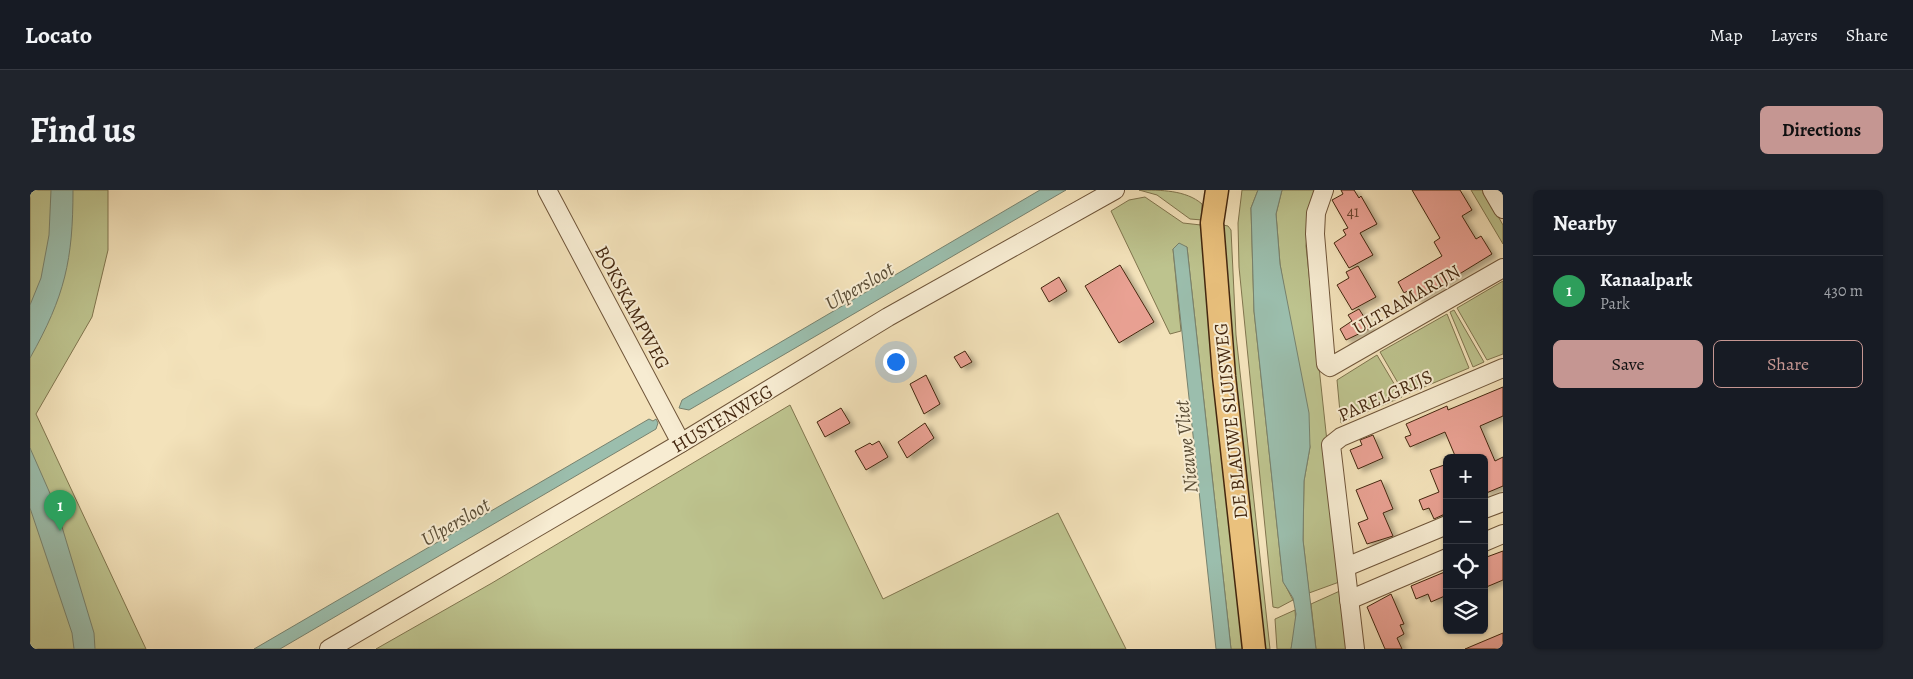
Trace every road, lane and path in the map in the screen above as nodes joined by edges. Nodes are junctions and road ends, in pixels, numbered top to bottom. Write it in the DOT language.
graph roads {
  1 [pos="547,190"];
  2 [pos="1115,190"];
  3 [pos="1324,190"];
  4 [pos="1492,190"];
  5 [pos="1212,191"];
  6 [pos="1503,209"];
  7 [pos="1503,268"];
  8 [pos="1503,368"];
  9 [pos="681,444"];
  10 [pos="1503,502"];
  11 [pos="1488,508"];
  12 [pos="1443,527"];
  13 [pos="1503,534"];
  14 [pos="1488,540"];
  15 [pos="1443,559"];
  16 [pos="1348,584"];
  17 [pos="330,649"];
  18 [pos="1254,649"];
  19 [pos="1355,649"];
  1 -- 9 [label="street, BOKSKAMPWEG"];
  2 -- 9 [label="street, HUSTENWEG"];
  3 -- 7 [label="street, ULTRAMARIJN"];
  4 -- 6 [label="street"];
  5 -- 18 [label="main road, DE BLAUWE SLUISWEG"];
  8 -- 16 [label="street, PARELGRIJS"];
  9 -- 17 [label="street, HUSTENWEG"];
  10 -- 11 [label="street"];
  12 -- 16 [label="street"];
  13 -- 14 [label="street"];
  15 -- 16 [label="street"];
  16 -- 19 [label="street"];
}
